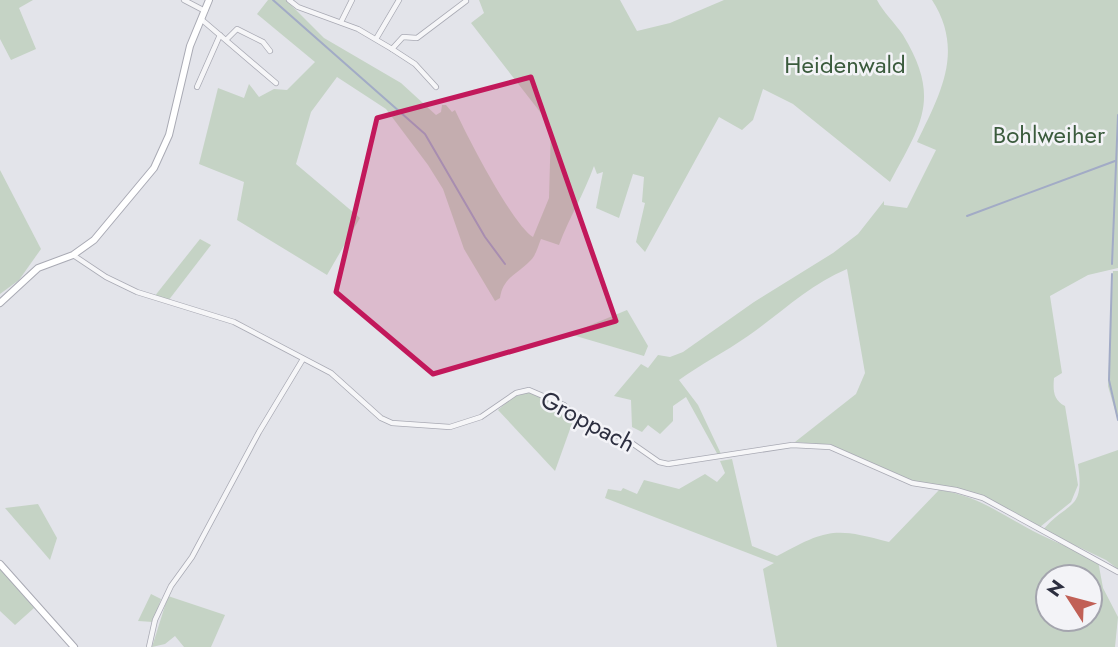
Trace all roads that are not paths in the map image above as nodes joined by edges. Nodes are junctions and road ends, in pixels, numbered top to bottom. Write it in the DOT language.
graph roads {
  1 [pos="184,0"];
  2 [pos="209,0"];
  3 [pos="289,0"];
  4 [pos="352,0"];
  5 [pos="399,0"];
  6 [pos="466,1"];
  7 [pos="205,11"];
  8 [pos="201,19"];
  9 [pos="341,22"];
  10 [pos="220,36"];
  11 [pos="226,39"];
  12 [pos="376,39"];
  13 [pos="392,49"];
  14 [pos="270,51"];
  15 [pos="276,83"];
  16 [pos="198,87"];
  17 [pos="436,87"];
  18 [pos="73,255"];
  19 [pos="0,303"];
  20 [pos="303,359"];
  21 [pos="0,564"];
  22 [pos="1118,572"];
  23 [pos="74,647"];
  24 [pos="149,647"];
  1 -- 7 [label="street"];
  2 -- 7 [label="main road"];
  3 -- 9 [label="street"];
  4 -- 9 [label="street"];
  5 -- 12 [label="street"];
  6 -- 13 [label="street"];
  7 -- 8 [label="main road"];
  8 -- 10 [label="street"];
  8 -- 18 [label="main road"];
  9 -- 12 [label="street"];
  10 -- 11 [label="street"];
  10 -- 16 [label="street"];
  11 -- 14 [label="street"];
  11 -- 15 [label="street"];
  12 -- 13 [label="street"];
  13 -- 17 [label="street"];
  18 -- 19 [label="main road"];
  18 -- 20 [label="street"];
  20 -- 22 [label="street, Groppach"];
  20 -- 24 [label="street"];
  21 -- 23 [label="main road"];
}
